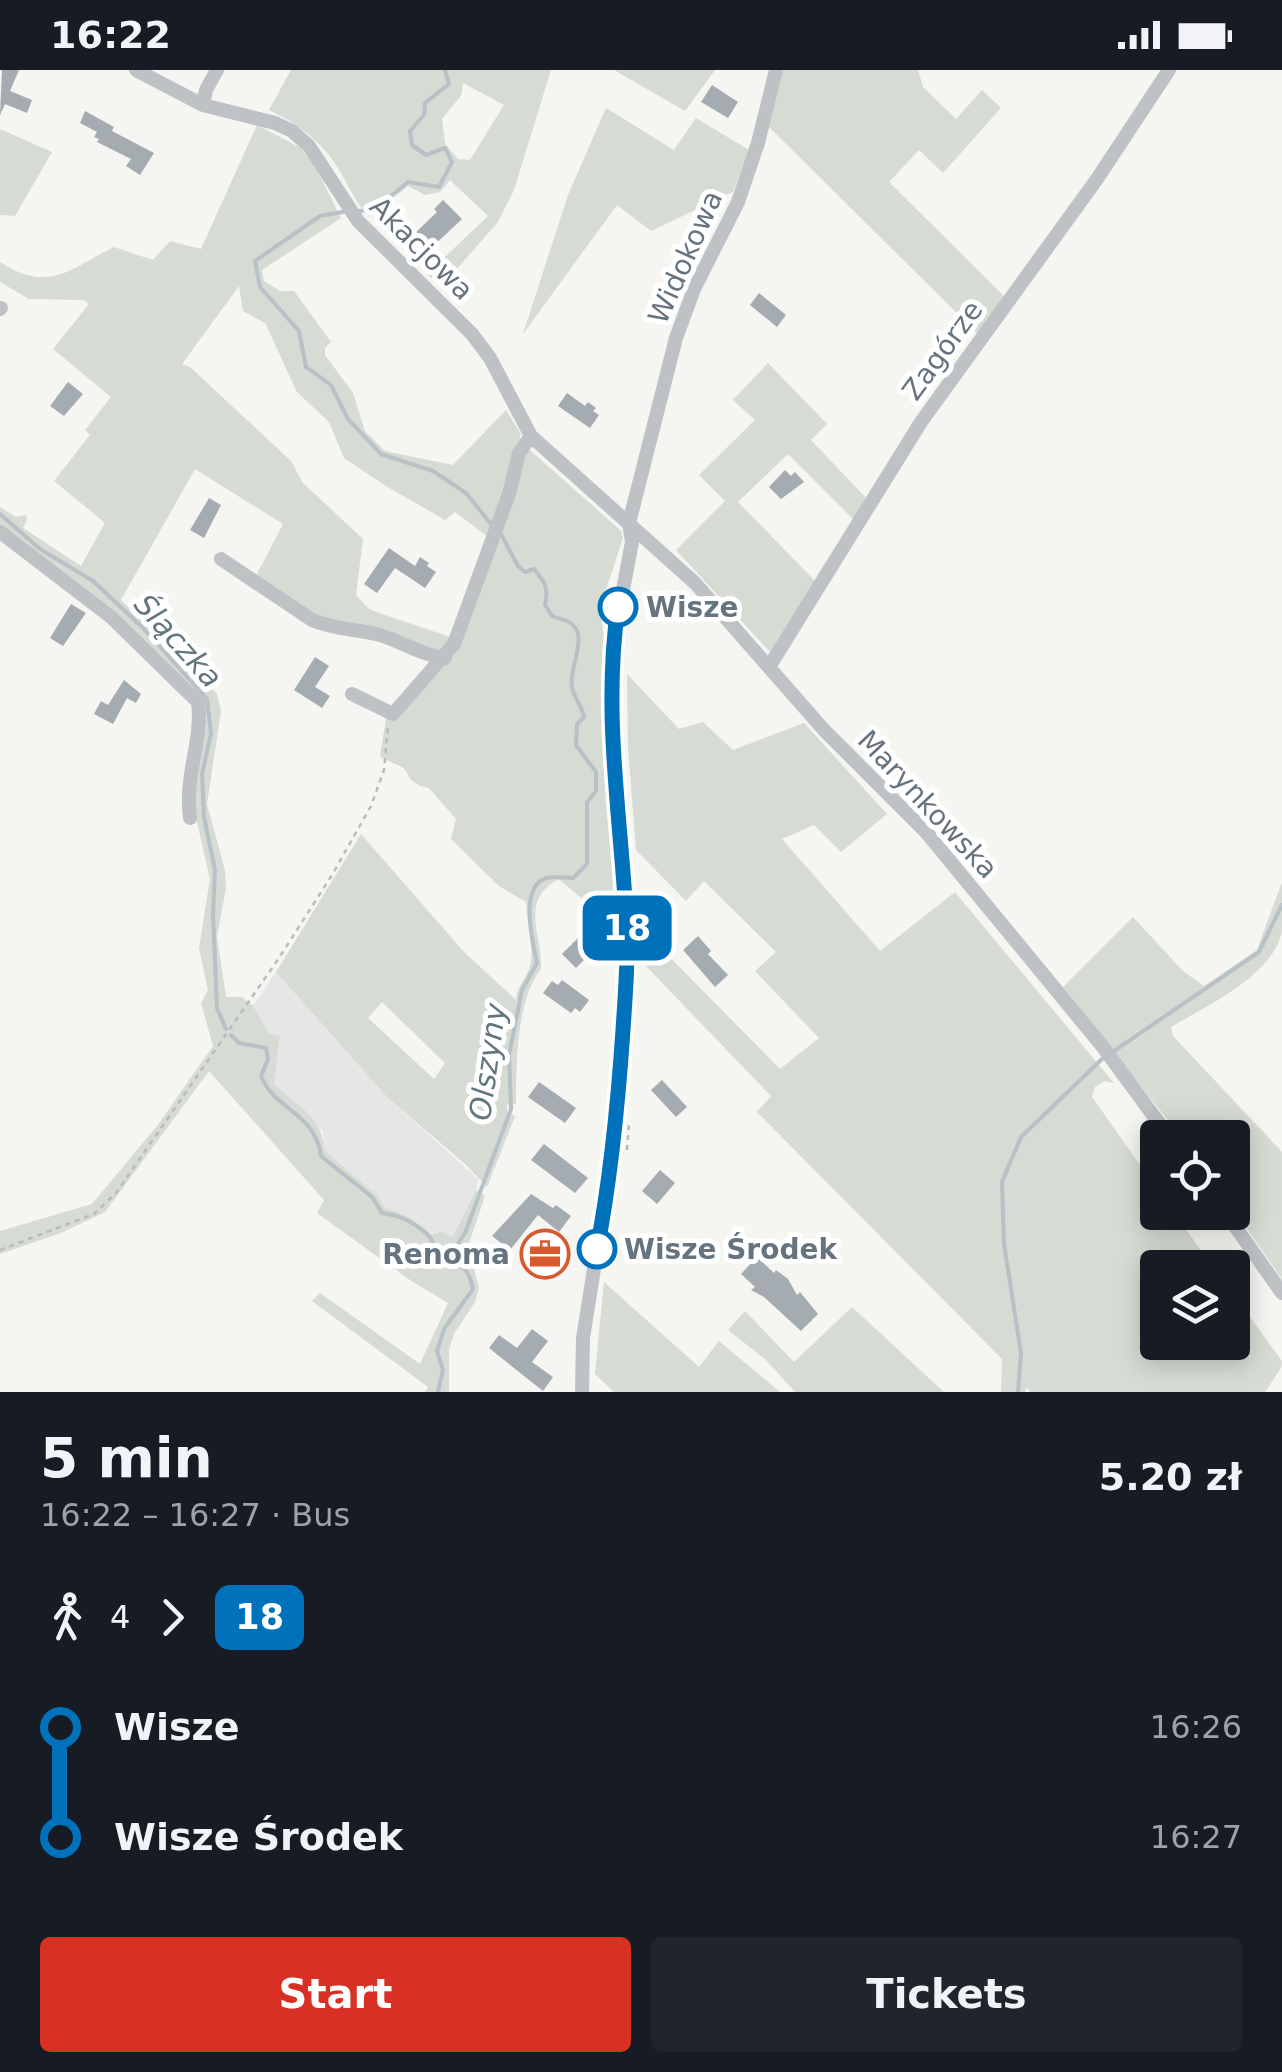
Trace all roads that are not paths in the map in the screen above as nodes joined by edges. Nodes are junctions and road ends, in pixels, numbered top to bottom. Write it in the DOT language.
graph roads {
  1 [pos="136,70"];
  2 [pos="217,70"];
  3 [pos="776,70"];
  4 [pos="1168,70"];
  5 [pos="203,105"];
  6 [pos="531,436"];
  7 [pos="629,523"];
  8 [pos="0,532"];
  9 [pos="221,558"];
  10 [pos="445,658"];
  11 [pos="769,667"];
  12 [pos="352,694"];
  13 [pos="190,818"];
  14 [pos="1157,1120"];
  15 [pos="1238,1230"];
  16 [pos="1282,1293"];
  17 [pos="582,1392"];
  1 -- 5 [label="street, Akacjowa"];
  2 -- 5 [label="street"];
  3 -- 7 [label="street, Widokowa"];
  4 -- 11 [label="street, Zagórze"];
  5 -- 6 [label="street, Akacjowa"];
  6 -- 7 [label="street, Akacjowa"];
  6 -- 10 [label="street"];
  7 -- 11 [label="street, Marynkowska"];
  7 -- 17 [label="street"];
  8 -- 13 [label="street"];
  9 -- 10 [label="street"];
  10 -- 12 [label="street"];
  11 -- 14 [label="street, Marynkowska"];
  15 -- 16 [label="street"];
}
